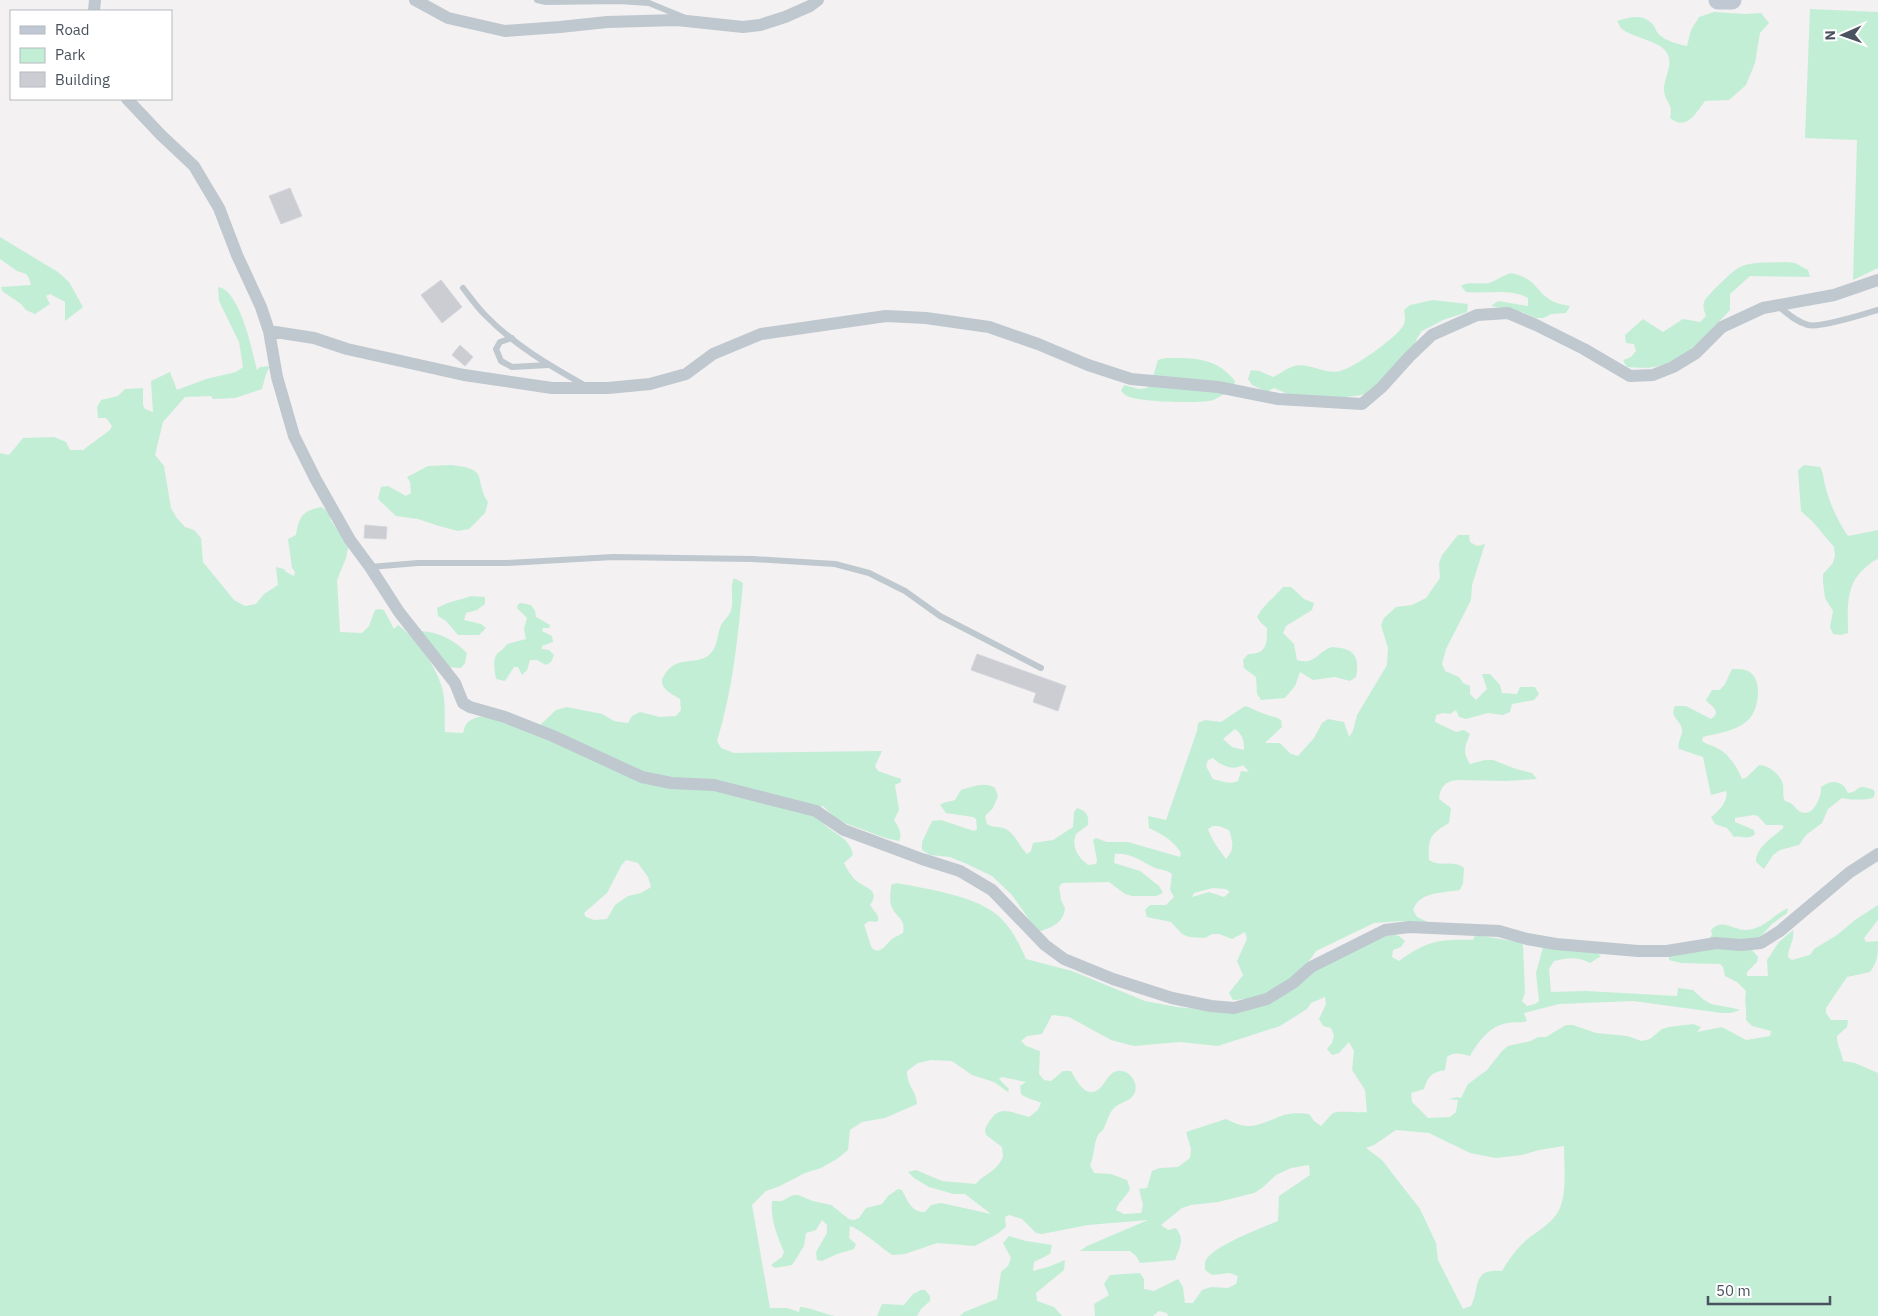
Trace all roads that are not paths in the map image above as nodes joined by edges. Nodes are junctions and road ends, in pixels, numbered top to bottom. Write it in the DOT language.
graph roads {
  1 [pos="415,0"];
  2 [pos="538,0"];
  3 [pos="818,0"];
  4 [pos="1718,0"];
  5 [pos="1732,0"];
  6 [pos="693,22"];
  7 [pos="128,100"];
  8 [pos="1878,280"];
  9 [pos="463,288"];
  10 [pos="1776,305"];
  11 [pos="1878,310"];
  12 [pos="269,331"];
  13 [pos="512,338"];
  14 [pos="548,365"];
  15 [pos="589,388"];
  16 [pos="370,567"];
  17 [pos="1041,668"];
  18 [pos="1878,854"];
  1 -- 6 [label="street"];
  2 -- 6 [label="lane"];
  3 -- 6 [label="street"];
  4 -- 5 [label="street"];
  7 -- 12 [label="street"];
  8 -- 10 [label="street"];
  9 -- 13 [label="lane"];
  10 -- 11 [label="lane"];
  10 -- 15 [label="street"];
  12 -- 15 [label="street"];
  12 -- 16 [label="street"];
  13 -- 14 [label="lane"];
  13 -- 14 [label="lane"];
  14 -- 15 [label="lane"];
  16 -- 17 [label="lane"];
  16 -- 18 [label="street"];
}
